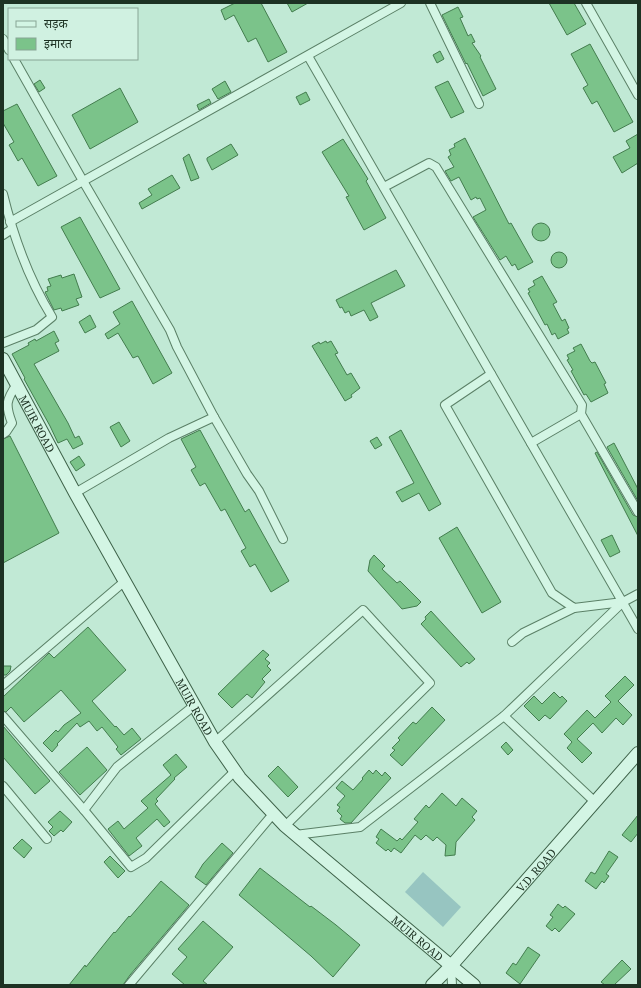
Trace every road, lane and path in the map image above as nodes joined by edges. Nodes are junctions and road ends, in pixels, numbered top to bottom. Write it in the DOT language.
graph roads {
  1 [pos="401,3"];
  2 [pos="430,3"];
  3 [pos="586,3"];
  4 [pos="3,39"];
  5 [pos="8,48"];
  6 [pos="308,56"];
  7 [pos="15,60"];
  8 [pos="638,95"];
  9 [pos="478,104"];
  10 [pos="83,181"];
  11 [pos="384,187"];
  12 [pos="3,194"];
  13 [pos="11,226"];
  14 [pos="3,235"];
  15 [pos="3,343"];
  16 [pos="3,359"];
  17 [pos="491,374"];
  18 [pos="17,384"];
  19 [pos="581,414"];
  20 [pos="214,417"];
  21 [pos="3,434"];
  22 [pos="531,443"];
  23 [pos="76,493"];
  24 [pos="638,512"];
  25 [pos="283,539"];
  26 [pos="125,581"];
  27 [pos="638,594"];
  28 [pos="623,602"];
  29 [pos="574,608"];
  30 [pos="638,629"];
  31 [pos="512,642"];
  32 [pos="3,685"];
  33 [pos="195,705"];
  34 [pos="3,716"];
  35 [pos="504,716"];
  36 [pos="215,742"];
  37 [pos="638,753"];
  38 [pos="235,771"];
  39 [pos="3,787"];
  40 [pos="595,802"];
  41 [pos="84,810"];
  42 [pos="273,814"];
  43 [pos="284,826"];
  44 [pos="295,835"];
  45 [pos="47,839"];
  46 [pos="452,966"];
  47 [pos="129,985"];
  48 [pos="432,985"];
  49 [pos="452,985"];
  50 [pos="474,985"];
  1 -- 6 [label="street"];
  2 -- 9 [label="street"];
  3 -- 8 [label="street"];
  4 -- 5 [label="street"];
  6 -- 10 [label="street"];
  6 -- 11 [label="street"];
  7 -- 10 [label="street"];
  10 -- 13 [label="street"];
  10 -- 20 [label="street"];
  11 -- 17 [label="street"];
  11 -- 19 [label="street"];
  12 -- 13 [label="street"];
  13 -- 14 [label="street"];
  13 -- 15 [label="street"];
  16 -- 18 [label="main road, MUIR ROAD"];
  17 -- 22 [label="street"];
  17 -- 29 [label="street"];
  18 -- 21 [label="street"];
  18 -- 23 [label="main road, MUIR ROAD"];
  19 -- 22 [label="street"];
  19 -- 24 [label="street"];
  20 -- 23 [label="street"];
  20 -- 25 [label="street"];
  22 -- 28 [label="street"];
  23 -- 26 [label="main road, MUIR ROAD"];
  26 -- 32 [label="street"];
  26 -- 33 [label="main road, MUIR ROAD"];
  27 -- 28 [label="street"];
  28 -- 29 [label="street"];
  28 -- 30 [label="street"];
  28 -- 35 [label="street"];
  29 -- 31 [label="street"];
  33 -- 36 [label="main road, MUIR ROAD"];
  33 -- 41 [label="street"];
  34 -- 41 [label="street"];
  35 -- 40 [label="street"];
  35 -- 44 [label="street"];
  36 -- 38 [label="main road, MUIR ROAD"];
  36 -- 43 [label="street"];
  37 -- 40 [label="main road, V.D. ROAD"];
  38 -- 41 [label="street"];
  38 -- 42 [label="main road, MUIR ROAD"];
  39 -- 45 [label="street"];
  40 -- 46 [label="main road, V.D. ROAD"];
  42 -- 43 [label="main road, MUIR ROAD"];
  42 -- 47 [label="street"];
  43 -- 44 [label="main road, MUIR ROAD"];
  44 -- 46 [label="main road, MUIR ROAD"];
  46 -- 48 [label="main road, V.D. ROAD"];
  46 -- 49 [label="street"];
  46 -- 50 [label="main road, MUIR ROAD"];
}
